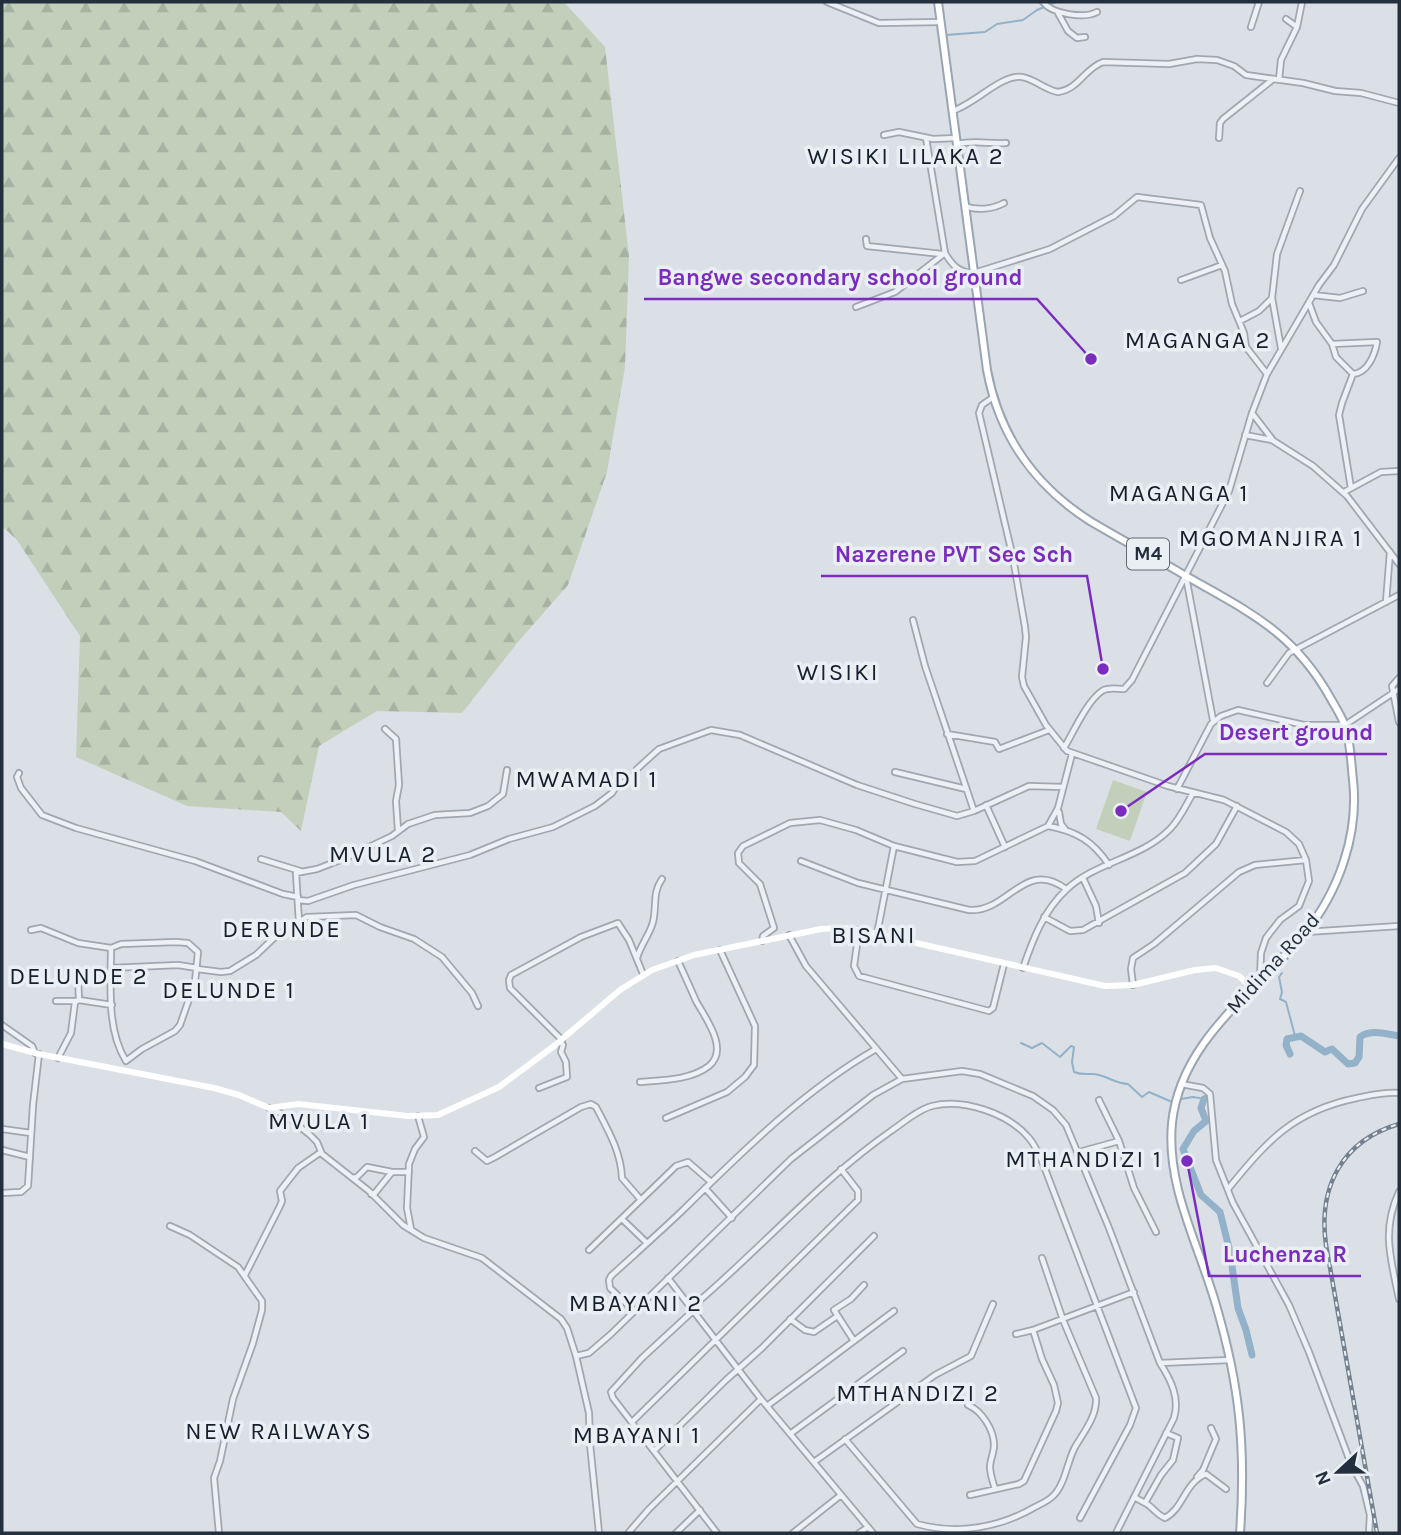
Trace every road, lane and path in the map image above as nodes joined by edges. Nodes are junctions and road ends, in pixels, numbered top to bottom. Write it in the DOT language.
graph roads {
  1 [pos="827,2"];
  2 [pos="938,2"];
  3 [pos="1043,2"];
  4 [pos="1259,2"];
  5 [pos="1302,2"];
  6 [pos="1097,12"];
  7 [pos="1058,13"];
  8 [pos="1286,19"];
  9 [pos="942,22"];
  10 [pos="1251,27"];
  11 [pos="1297,27"];
  12 [pos="1084,37"];
  13 [pos="1276,80"];
  14 [pos="1399,103"];
  15 [pos="952,111"];
  16 [pos="884,135"];
  17 [pos="926,138"];
  18 [pos="1219,138"];
  19 [pos="956,141"];
  20 [pos="1006,143"];
  21 [pos="1399,158"];
  22 [pos="1300,191"];
  23 [pos="1004,203"];
  24 [pos="965,206"];
  25 [pos="866,239"];
  26 [pos="944,254"];
  27 [pos="1222,265"];
  28 [pos="974,273"];
  29 [pos="1181,281"];
  30 [pos="1363,291"];
  31 [pos="1313,295"];
  32 [pos="1272,298"];
  33 [pos="1309,303"];
  34 [pos="856,307"];
  35 [pos="1240,321"];
  36 [pos="1332,344"];
  37 [pos="1281,349"];
  38 [pos="1267,374"];
  39 [pos="1353,374"];
  40 [pos="992,398"];
  41 [pos="1252,413"];
  42 [pos="1245,435"];
  43 [pos="1272,440"];
  44 [pos="1399,471"];
  45 [pos="1351,488"];
  46 [pos="1344,492"];
  47 [pos="1390,552"];
  48 [pos="1399,564"];
  49 [pos="1186,577"];
  50 [pos="1399,595"];
  51 [pos="1386,603"];
  52 [pos="913,620"];
  53 [pos="1297,649"];
  54 [pos="1399,678"];
  55 [pos="1267,683"];
  56 [pos="1397,691"];
  57 [pos="1213,720"];
  58 [pos="1399,722"];
  59 [pos="1345,725"];
  60 [pos="386,729"];
  61 [pos="1049,730"];
  62 [pos="947,734"];
  63 [pos="1064,748"];
  64 [pos="1072,754"];
  65 [pos="507,770"];
  66 [pos="895,772"];
  67 [pos="19,773"];
  68 [pos="1063,787"];
  69 [pos="966,789"];
  70 [pos="1177,789"];
  71 [pos="1193,793"];
  72 [pos="986,805"];
  73 [pos="1237,806"];
  74 [pos="1058,808"];
  75 [pos="974,811"];
  76 [pos="1048,827"];
  77 [pos="1066,830"];
  78 [pos="398,831"];
  79 [pos="894,846"];
  80 [pos="1005,847"];
  81 [pos="261,859"];
  82 [pos="1306,860"];
  83 [pos="801,861"];
  84 [pos="1109,864"];
  85 [pos="300,871"];
  86 [pos="1083,878"];
  87 [pos="662,879"];
  88 [pos="885,889"];
  89 [pos="1066,889"];
  90 [pos="298,898"];
  91 [pos="1044,917"];
  92 [pos="299,922"];
  93 [pos="1099,923"];
  94 [pos="1399,926"];
  95 [pos="31,930"];
  96 [pos="859,930"];
  97 [pos="1305,932"];
  98 [pos="877,934"];
  99 [pos="789,935"];
  100 [pos="762,941"];
  101 [pos="111,948"];
  102 [pos="719,949"];
  103 [pos="637,959"];
  104 [pos="677,960"];
  105 [pos="1004,964"];
  106 [pos="111,968"];
  107 [pos="197,969"];
  108 [pos="1023,969"];
  109 [pos="643,974"];
  110 [pos="72,975"];
  111 [pos="1261,979"];
  112 [pos="1133,985"];
  113 [pos="1252,988"];
  114 [pos="56,1001"];
  115 [pos="78,1001"];
  116 [pos="112,1005"];
  117 [pos="478,1006"];
  118 [pos="2,1025"];
  119 [pos="561,1041"];
  120 [pos="2,1044"];
  121 [pos="876,1049"];
  122 [pos="37,1054"];
  123 [pos="58,1058"];
  124 [pos="126,1061"];
  125 [pos="124,1071"];
  126 [pos="902,1079"];
  127 [pos="640,1082"];
  128 [pos="1181,1084"];
  129 [pos="539,1088"];
  130 [pos="1399,1093"];
  131 [pos="1098,1100"];
  132 [pos="269,1108"];
  133 [pos="418,1116"];
  134 [pos="666,1118"];
  135 [pos="2,1129"];
  136 [pos="31,1133"];
  137 [pos="1119,1141"];
  138 [pos="2,1150"];
  139 [pos="475,1151"];
  140 [pos="321,1152"];
  141 [pos="1079,1152"];
  142 [pos="30,1157"];
  143 [pos="841,1169"];
  144 [pos="393,1172"];
  145 [pos="409,1172"];
  146 [pos="352,1178"];
  147 [pos="711,1182"];
  148 [pos="705,1188"];
  149 [pos="1227,1190"];
  150 [pos="1399,1192"];
  151 [pos="2,1193"];
  152 [pos="371,1194"];
  153 [pos="641,1200"];
  154 [pos="732,1218"];
  155 [pos="622,1219"];
  156 [pos="170,1226"];
  157 [pos="411,1230"];
  158 [pos="1156,1232"];
  159 [pos="874,1236"];
  160 [pos="647,1243"];
  161 [pos="589,1250"];
  162 [pos="1042,1258"];
  163 [pos="245,1275"];
  164 [pos="668,1278"];
  165 [pos="864,1286"];
  166 [pos="1134,1292"];
  167 [pos="1399,1299"];
  168 [pos="993,1304"];
  169 [pos="1098,1307"];
  170 [pos="693,1308"];
  171 [pos="634,1311"];
  172 [pos="894,1311"];
  173 [pos="836,1317"];
  174 [pos="790,1319"];
  175 [pos="1063,1320"];
  176 [pos="1033,1330"];
  177 [pos="1016,1334"];
  178 [pos="716,1338"];
  179 [pos="854,1341"];
  180 [pos="903,1351"];
  181 [pos="576,1356"];
  182 [pos="1230,1360"];
  183 [pos="1160,1363"];
  184 [pos="738,1368"];
  185 [pos="761,1399"];
  186 [pos="968,1405"];
  187 [pos="767,1406"];
  188 [pos="632,1422"];
  189 [pos="1211,1428"];
  190 [pos="1166,1433"];
  191 [pos="790,1434"];
  192 [pos="845,1439"];
  193 [pos="654,1451"];
  194 [pos="814,1462"];
  195 [pos="1197,1478"];
  196 [pos="678,1482"];
  197 [pos="995,1489"];
  198 [pos="1226,1489"];
  199 [pos="970,1494"];
  200 [pos="841,1495"];
  201 [pos="1134,1497"];
  202 [pos="1144,1503"];
  203 [pos="700,1510"];
  204 [pos="1080,1518"];
  205 [pos="868,1527"];
  206 [pos="629,1532"];
  207 [pos="984,1532"];
  208 [pos="1119,1532"];
  209 [pos="219,1533"];
  210 [pos="599,1533"];
  211 [pos="676,1533"];
  212 [pos="717,1533"];
  213 [pos="793,1533"];
  214 [pos="859,1533"];
  215 [pos="873,1533"];
  216 [pos="1240,1533"];
  217 [pos="1369,1533"];
  1 -- 9 [label="street"];
  2 -- 9 [label="main road, Midima Road / M4"];
  3 -- 7 [label="street"];
  4 -- 10 [label="street"];
  5 -- 11 [label="street"];
  6 -- 7 [label="street"];
  7 -- 12 [label="street"];
  8 -- 11 [label="street"];
  9 -- 15 [label="main road, Midima Road / M4"];
  11 -- 13 [label="street"];
  13 -- 14 [label="street"];
  13 -- 15 [label="street"];
  13 -- 18 [label="street"];
  15 -- 19 [label="main road, Midima Road / M4"];
  16 -- 17 [label="street"];
  17 -- 19 [label="street"];
  17 -- 26 [label="street"];
  19 -- 20 [label="street"];
  19 -- 24 [label="main road, Midima Road / M4"];
  21 -- 31 [label="street"];
  22 -- 32 [label="street"];
  23 -- 24 [label="street"];
  24 -- 28 [label="main road, Midima Road / M4"];
  25 -- 26 [label="street"];
  26 -- 28 [label="street"];
  26 -- 34 [label="street"];
  27 -- 28 [label="street"];
  27 -- 29 [label="street"];
  27 -- 35 [label="street"];
  28 -- 40 [label="main road, Midima Road / M4"];
  30 -- 31 [label="street"];
  31 -- 33 [label="street"];
  32 -- 35 [label="street"];
  32 -- 37 [label="street"];
  33 -- 36 [label="street"];
  33 -- 37 [label="street"];
  35 -- 38 [label="street"];
  36 -- 39 [label="street"];
  36 -- 39 [label="street"];
  37 -- 38 [label="street"];
  38 -- 41 [label="street"];
  39 -- 45 [label="street"];
  40 -- 49 [label="main road, Midima Road / M4"];
  40 -- 61 [label="street"];
  41 -- 42 [label="street"];
  41 -- 43 [label="street"];
  42 -- 43 [label="street"];
  42 -- 49 [label="street"];
  43 -- 46 [label="street"];
  44 -- 45 [label="street"];
  45 -- 46 [label="street"];
  46 -- 47 [label="street"];
  47 -- 48 [label="street"];
  47 -- 51 [label="street"];
  49 -- 53 [label="main road, Midima Road / M4"];
  49 -- 57 [label="street"];
  49 -- 63 [label="street"];
  50 -- 51 [label="street"];
  51 -- 53 [label="street"];
  52 -- 62 [label="street"];
  53 -- 55 [label="street"];
  53 -- 59 [label="main road, Midima Road / M4"];
  54 -- 56 [label="street"];
  56 -- 58 [label="street"];
  56 -- 59 [label="street"];
  57 -- 59 [label="street"];
  57 -- 70 [label="street"];
  59 -- 97 [label="main road, Midima Road / M4"];
  60 -- 78 [label="street"];
  61 -- 62 [label="street"];
  61 -- 63 [label="street"];
  62 -- 69 [label="street"];
  63 -- 64 [label="street"];
  64 -- 68 [label="street"];
  64 -- 70 [label="street"];
  65 -- 78 [label="street"];
  66 -- 69 [label="street"];
  67 -- 90 [label="street"];
  68 -- 72 [label="street"];
  68 -- 74 [label="street"];
  69 -- 75 [label="street"];
  70 -- 71 [label="street"];
  71 -- 73 [label="street"];
  71 -- 84 [label="street"];
  72 -- 75 [label="street"];
  72 -- 80 [label="street"];
  73 -- 82 [label="street"];
  73 -- 93 [label="street"];
  74 -- 76 [label="street"];
  74 -- 77 [label="street"];
  75 -- 90 [label="street"];
  76 -- 77 [label="street"];
  76 -- 80 [label="street"];
  77 -- 84 [label="street"];
  78 -- 85 [label="street"];
  79 -- 80 [label="street"];
  79 -- 88 [label="street"];
  79 -- 100 [label="street"];
  81 -- 85 [label="street"];
  82 -- 111 [label="street"];
  82 -- 112 [label="street"];
  83 -- 88 [label="street"];
  84 -- 86 [label="street"];
  85 -- 90 [label="street"];
  86 -- 89 [label="street"];
  86 -- 93 [label="street"];
  87 -- 103 [label="street"];
  88 -- 89 [label="street"];
  88 -- 98 [label="street"];
  89 -- 91 [label="street"];
  90 -- 92 [label="street"];
  91 -- 93 [label="street"];
  91 -- 108 [label="street"];
  92 -- 107 [label="street"];
  92 -- 117 [label="street"];
  94 -- 97 [label="street"];
  95 -- 101 [label="street"];
  96 -- 98 [label="main road"];
  96 -- 99 [label="main road"];
  96 -- 105 [label="street"];
  97 -- 111 [label="main road, Midima Road / M4"];
  98 -- 105 [label="main road"];
  99 -- 100 [label="main road"];
  99 -- 121 [label="street"];
  100 -- 102 [label="main road"];
  101 -- 106 [label="street"];
  101 -- 107 [label="street"];
  102 -- 104 [label="main road"];
  102 -- 134 [label="street"];
  103 -- 109 [label="street"];
  103 -- 119 [label="street"];
  104 -- 109 [label="main road"];
  104 -- 127 [label="street"];
  105 -- 108 [label="main road"];
  106 -- 107 [label="street"];
  106 -- 116 [label="street"];
  107 -- 124 [label="street"];
  108 -- 112 [label="main road"];
  109 -- 119 [label="main road"];
  110 -- 115 [label="street"];
  111 -- 113 [label="main road, Midima Road / M4"];
  112 -- 113 [label="main road"];
  113 -- 128 [label="main road, Midima Road / M4"];
  114 -- 115 [label="street"];
  115 -- 116 [label="street"];
  115 -- 123 [label="street"];
  116 -- 124 [label="street"];
  118 -- 122 [label="street"];
  119 -- 129 [label="street"];
  119 -- 133 [label="main road"];
  120 -- 122 [label="main road"];
  121 -- 126 [label="street"];
  121 -- 147 [label="street"];
  122 -- 123 [label="main road"];
  122 -- 136 [label="street"];
  123 -- 125 [label="main road"];
  124 -- 125 [label="street"];
  125 -- 132 [label="main road"];
  126 -- 141 [label="street"];
  126 -- 154 [label="street"];
  128 -- 149 [label="street"];
  128 -- 182 [label="main road, Midima Road / M4"];
  130 -- 149 [label="street"];
  131 -- 137 [label="street"];
  132 -- 133 [label="main road"];
  132 -- 140 [label="street"];
  133 -- 145 [label="street"];
  135 -- 136 [label="street"];
  136 -- 142 [label="street"];
  137 -- 141 [label="street"];
  137 -- 158 [label="street"];
  138 -- 142 [label="street"];
  139 -- 153 [label="street"];
  140 -- 146 [label="street"];
  140 -- 163 [label="street"];
  141 -- 166 [label="street"];
  142 -- 151 [label="street"];
  143 -- 169 [label="street"];
  143 -- 170 [label="street"];
  143 -- 178 [label="street"];
  144 -- 145 [label="street"];
  144 -- 146 [label="street"];
  144 -- 152 [label="street"];
  145 -- 157 [label="street"];
  146 -- 152 [label="street"];
  147 -- 148 [label="street"];
  147 -- 153 [label="street"];
  148 -- 154 [label="street"];
  148 -- 160 [label="street"];
  149 -- 217 [label="street"];
  150 -- 167 [label="street"];
  152 -- 157 [label="street"];
  153 -- 155 [label="street"];
  154 -- 164 [label="street"];
  155 -- 160 [label="street"];
  155 -- 161 [label="street"];
  156 -- 163 [label="street"];
  157 -- 181 [label="street"];
  159 -- 174 [label="street"];
  160 -- 171 [label="street"];
  162 -- 175 [label="street"];
  163 -- 209 [label="street"];
  164 -- 170 [label="street"];
  164 -- 171 [label="street"];
  165 -- 173 [label="street"];
  166 -- 169 [label="street"];
  166 -- 183 [label="street"];
  168 -- 192 [label="street"];
  169 -- 175 [label="street"];
  169 -- 204 [label="street"];
  170 -- 178 [label="street"];
  170 -- 188 [label="street"];
  171 -- 181 [label="street"];
  172 -- 179 [label="street"];
  173 -- 174 [label="street"];
  173 -- 179 [label="street"];
  174 -- 184 [label="street"];
  175 -- 176 [label="street"];
  175 -- 207 [label="street"];
  176 -- 177 [label="street"];
  176 -- 197 [label="street"];
  178 -- 184 [label="street"];
  178 -- 188 [label="street"];
  179 -- 187 [label="street"];
  180 -- 191 [label="street"];
  181 -- 210 [label="street"];
  182 -- 183 [label="street"];
  182 -- 216 [label="main road, Midima Road / M4"];
  183 -- 190 [label="street"];
  184 -- 185 [label="street"];
  184 -- 193 [label="street"];
  185 -- 187 [label="street"];
  185 -- 196 [label="street"];
  186 -- 197 [label="street"];
  187 -- 191 [label="street"];
  188 -- 193 [label="street"];
  189 -- 195 [label="street"];
  190 -- 201 [label="street"];
  190 -- 202 [label="street"];
  191 -- 194 [label="street"];
  192 -- 194 [label="street"];
  192 -- 207 [label="street"];
  193 -- 196 [label="street"];
  194 -- 200 [label="street"];
  195 -- 198 [label="street"];
  195 -- 202 [label="street"];
  196 -- 203 [label="street"];
  196 -- 206 [label="street"];
  197 -- 199 [label="street"];
  200 -- 205 [label="street"];
  200 -- 213 [label="street"];
  201 -- 202 [label="street"];
  201 -- 208 [label="street"];
  203 -- 211 [label="street"];
  203 -- 212 [label="street"];
  205 -- 214 [label="street"];
  205 -- 215 [label="street"];
}
